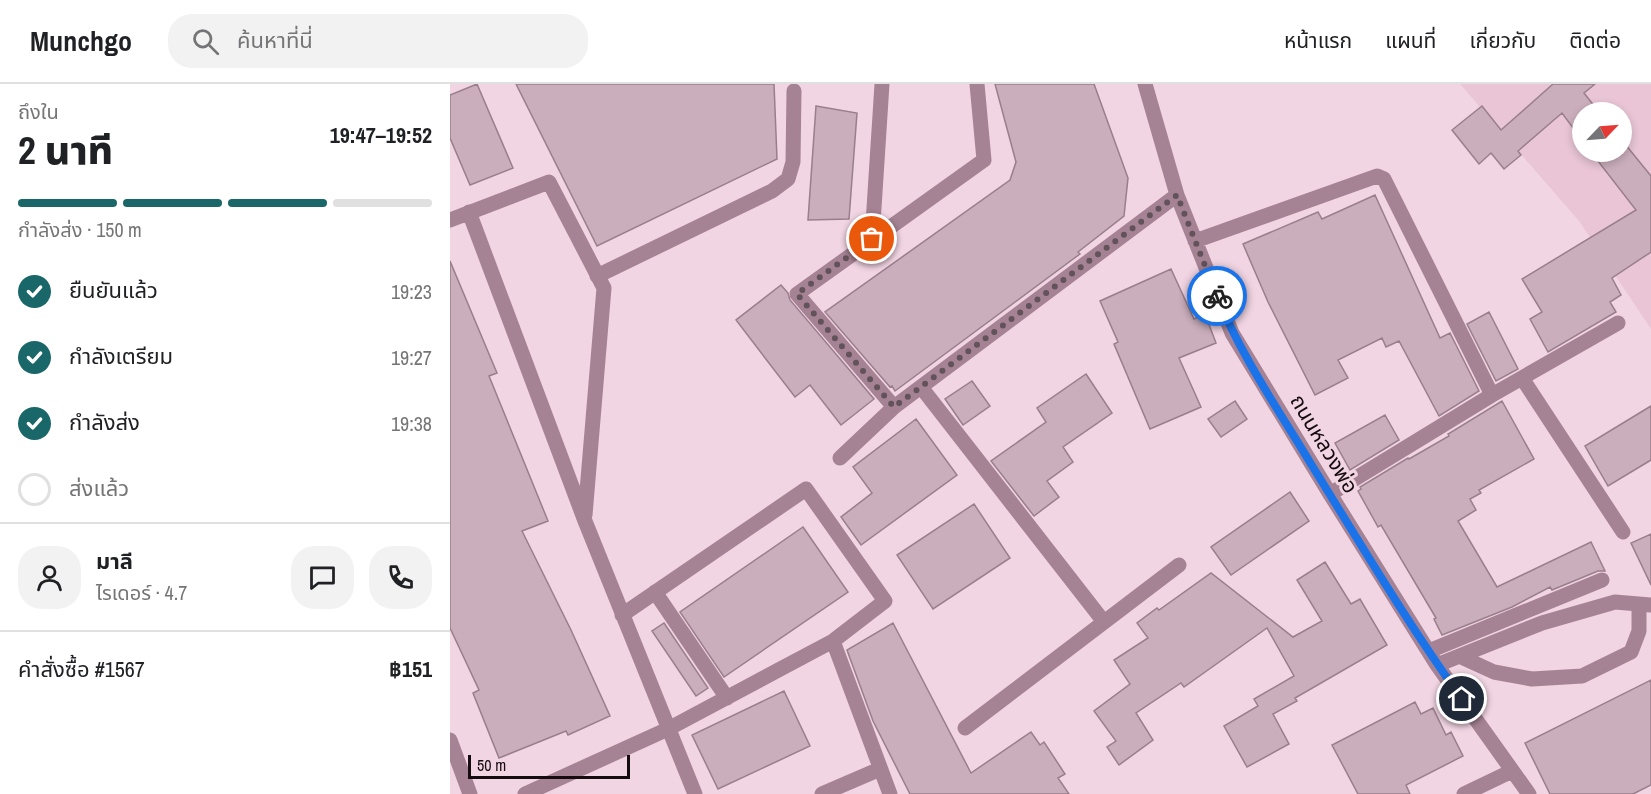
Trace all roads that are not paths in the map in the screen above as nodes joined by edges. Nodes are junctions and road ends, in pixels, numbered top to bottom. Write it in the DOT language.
graph roads {
  1 [pos="882,84"];
  2 [pos="977,84"];
  3 [pos="1145,84"];
  4 [pos="794,91"];
  5 [pos="1177,195"];
  6 [pos="469,212"];
  7 [pos="450,219"];
  8 [pos="872,239"];
  9 [pos="1195,241"];
  10 [pos="597,276"];
  11 [pos="1618,323"];
  12 [pos="1522,378"];
  13 [pos="921,387"];
  14 [pos="1492,395"];
  15 [pos="894,407"];
  16 [pos="840,458"];
  17 [pos="1330,494"];
  18 [pos="585,521"];
  19 [pos="1623,532"];
  20 [pos="1179,565"];
  21 [pos="1602,580"];
  22 [pos="655,592"];
  23 [pos="1645,605"];
  24 [pos="622,615"];
  25 [pos="1104,622"];
  26 [pos="833,641"];
  27 [pos="1429,651"];
  28 [pos="1459,656"];
  29 [pos="1437,664"];
  30 [pos="727,698"];
  31 [pos="965,728"];
  32 [pos="668,729"];
  33 [pos="450,740"];
  34 [pos="880,768"];
  35 [pos="1512,771"];
  36 [pos="455,773"];
  37 [pos="470,794"];
  38 [pos="525,794"];
  39 [pos="695,794"];
  40 [pos="822,794"];
  41 [pos="890,794"];
  42 [pos="1464,794"];
  43 [pos="1529,794"];
  1 -- 8 [label="street"];
  2 -- 8 [label="street"];
  3 -- 5 [label="street, ถนนหลวงพ่อ"];
  4 -- 10 [label="street"];
  5 -- 9 [label="street, ถนนหลวงพ่อ"];
  5 -- 13 [label="street"];
  6 -- 7 [label="street"];
  6 -- 10 [label="street"];
  6 -- 18 [label="street"];
  8 -- 15 [label="street"];
  9 -- 14 [label="street"];
  9 -- 17 [label="street, ถนนหลวงพ่อ"];
  10 -- 18 [label="street"];
  11 -- 12 [label="street"];
  12 -- 14 [label="street"];
  12 -- 19 [label="street"];
  13 -- 15 [label="street"];
  13 -- 25 [label="street"];
  14 -- 17 [label="street"];
  15 -- 16 [label="street"];
  17 -- 27 [label="street, ถนนหลวงพ่อ"];
  18 -- 24 [label="street"];
  20 -- 25 [label="street"];
  21 -- 27 [label="street"];
  22 -- 24 [label="street"];
  22 -- 26 [label="street"];
  22 -- 30 [label="street"];
  23 -- 28 [label="street"];
  23 -- 28 [label="street"];
  24 -- 32 [label="street"];
  25 -- 31 [label="street"];
  26 -- 30 [label="street"];
  26 -- 34 [label="street"];
  27 -- 29 [label="street, ถนนหลวงพ่อ"];
  28 -- 29 [label="street"];
  29 -- 35 [label="street, ถนนหลวงพ่อ"];
  30 -- 32 [label="street"];
  32 -- 38 [label="street"];
  32 -- 39 [label="street"];
  33 -- 36 [label="street"];
  34 -- 40 [label="street"];
  34 -- 41 [label="street"];
  35 -- 42 [label="street"];
  35 -- 43 [label="street, ถนนหลวงพ่อ"];
  36 -- 37 [label="street"];
}
